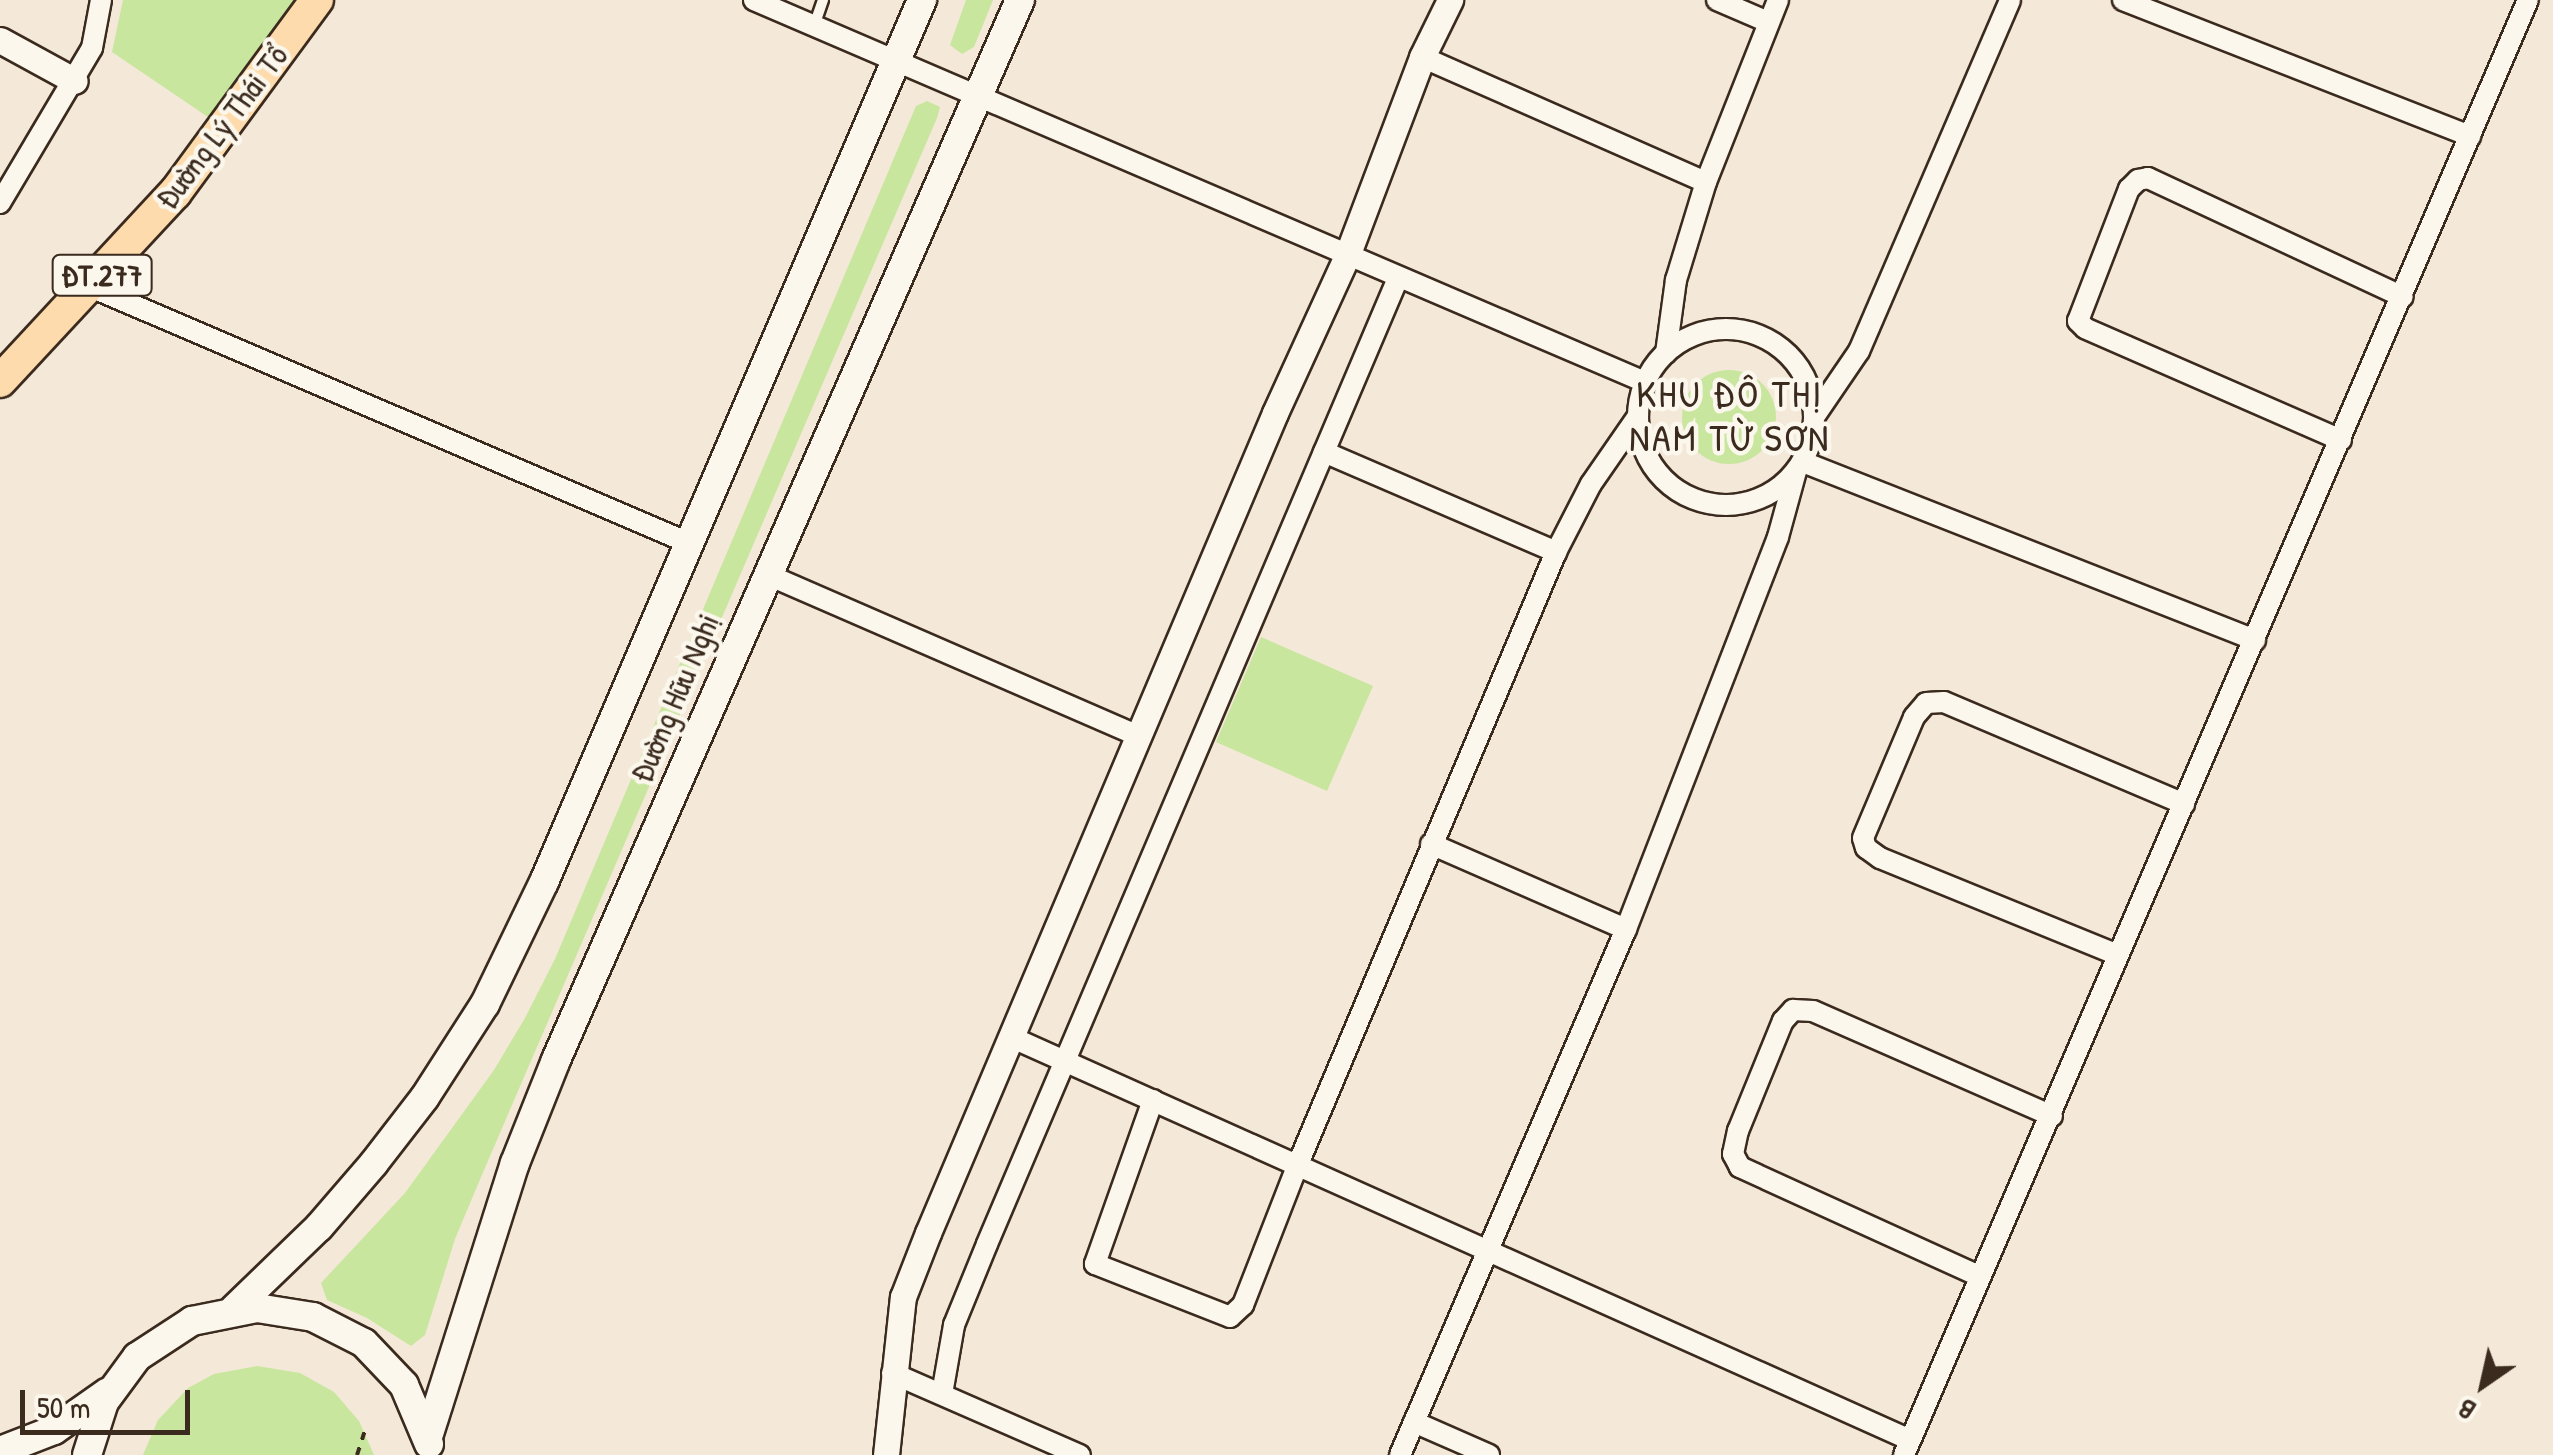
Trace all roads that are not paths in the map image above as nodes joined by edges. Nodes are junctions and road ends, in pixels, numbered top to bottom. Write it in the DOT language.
graph roads {
  1 [pos="101,0"];
  2 [pos="317,0"];
  3 [pos="754,0"];
  4 [pos="823,0"];
  5 [pos="922,0"];
  6 [pos="1020,0"];
  7 [pos="1450,0"];
  8 [pos="1717,0"];
  9 [pos="1778,0"];
  10 [pos="2010,0"];
  11 [pos="2123,0"];
  12 [pos="2528,0"];
  13 [pos="1768,22"];
  14 [pos="814,26"];
  15 [pos="0,40"];
  16 [pos="1422,57"];
  17 [pos="897,60"];
  18 [pos="75,81"];
  19 [pos="980,96"];
  20 [pos="2470,136"];
  21 [pos="1706,182"];
  22 [pos="0,203"];
  23 [pos="1347,256"];
  24 [pos="1398,278"];
  25 [pos="90,288"];
  26 [pos="2403,297"];
  27 [pos="1666,352"];
  28 [pos="0,381"];
  29 [pos="1645,382"];
  30 [pos="1638,416"];
  31 [pos="1814,417"];
  32 [pos="2341,440"];
  33 [pos="1324,452"];
  34 [pos="1799,466"];
  35 [pos="690,543"];
  36 [pos="1556,552"];
  37 [pos="766,574"];
  38 [pos="2254,640"];
  39 [pos="1138,736"];
  40 [pos="2184,804"];
  41 [pos="1431,844"];
  42 [pos="1626,929"];
  43 [pos="2118,955"];
  44 [pos="1012,1038"];
  45 [pos="1065,1061"];
  46 [pos="1153,1100"];
  47 [pos="2052,1116"];
  48 [pos="1298,1164"];
  49 [pos="1489,1254"];
  50 [pos="1980,1276"];
  51 [pos="234,1310"];
  52 [pos="892,1373"];
  53 [pos="110,1391"];
  54 [pos="942,1394"];
  55 [pos="1414,1422"];
  56 [pos="430,1446"];
  57 [pos="1906,1447"];
  58 [pos="0,1451"];
  59 [pos="87,1455"];
  60 [pos="886,1455"];
  61 [pos="1080,1455"];
  62 [pos="1400,1455"];
  63 [pos="1489,1455"];
  1 -- 18 [label="street"];
  2 -- 25 [label="main road, Đường Lý Thái Tổ / ĐT.277"];
  3 -- 14 [label="street"];
  4 -- 14 [label="lane"];
  5 -- 17 [label="main road, Đường Hữu Nghị"];
  6 -- 19 [label="main road, Đường Hữu Nghị"];
  7 -- 16 [label="street"];
  8 -- 13 [label="street"];
  9 -- 13 [label="street"];
  10 -- 31 [label="street"];
  11 -- 20 [label="street"];
  12 -- 20 [label="street"];
  13 -- 21 [label="street"];
  14 -- 17 [label="street"];
  15 -- 18 [label="street"];
  16 -- 21 [label="street"];
  16 -- 23 [label="street"];
  17 -- 19 [label="street"];
  17 -- 35 [label="main road, Đường Hữu Nghị"];
  18 -- 22 [label="street"];
  19 -- 23 [label="street"];
  19 -- 37 [label="main road, Đường Hữu Nghị"];
  20 -- 26 [label="street"];
  21 -- 27 [label="street"];
  23 -- 24 [label="street"];
  23 -- 39 [label="street"];
  24 -- 29 [label="street"];
  24 -- 33 [label="street"];
  25 -- 28 [label="main road, Đường Lý Thái Tổ / ĐT.277"];
  25 -- 35 [label="street"];
  26 -- 32 [label="street"];
  26 -- 32 [label="street"];
  27 -- 29 [label="street"];
  27 -- 31 [label="street"];
  29 -- 30 [label="street"];
  30 -- 34 [label="street"];
  30 -- 36 [label="street"];
  31 -- 34 [label="street"];
  32 -- 38 [label="street"];
  33 -- 36 [label="street"];
  33 -- 45 [label="street"];
  34 -- 38 [label="street"];
  34 -- 42 [label="street"];
  35 -- 51 [label="main road, Đường Hữu Nghị"];
  36 -- 41 [label="street"];
  37 -- 39 [label="street"];
  37 -- 56 [label="main road, Đường Hữu Nghị"];
  38 -- 40 [label="street"];
  39 -- 44 [label="street"];
  40 -- 43 [label="street"];
  40 -- 43 [label="street"];
  41 -- 42 [label="street"];
  41 -- 48 [label="street"];
  42 -- 49 [label="street"];
  43 -- 47 [label="street"];
  44 -- 45 [label="street"];
  44 -- 52 [label="street"];
  45 -- 46 [label="street"];
  45 -- 54 [label="street"];
  46 -- 48 [label="street"];
  46 -- 48 [label="street"];
  47 -- 50 [label="street"];
  47 -- 50 [label="street"];
  48 -- 49 [label="street"];
  49 -- 55 [label="street"];
  49 -- 57 [label="street"];
  50 -- 57 [label="street"];
  51 -- 53 [label="main road"];
  51 -- 56 [label="main road"];
  52 -- 54 [label="street"];
  52 -- 60 [label="street"];
  53 -- 58 [label="main road"];
  53 -- 59 [label="main road"];
  54 -- 61 [label="street"];
  55 -- 62 [label="street"];
  55 -- 63 [label="street"];
}
